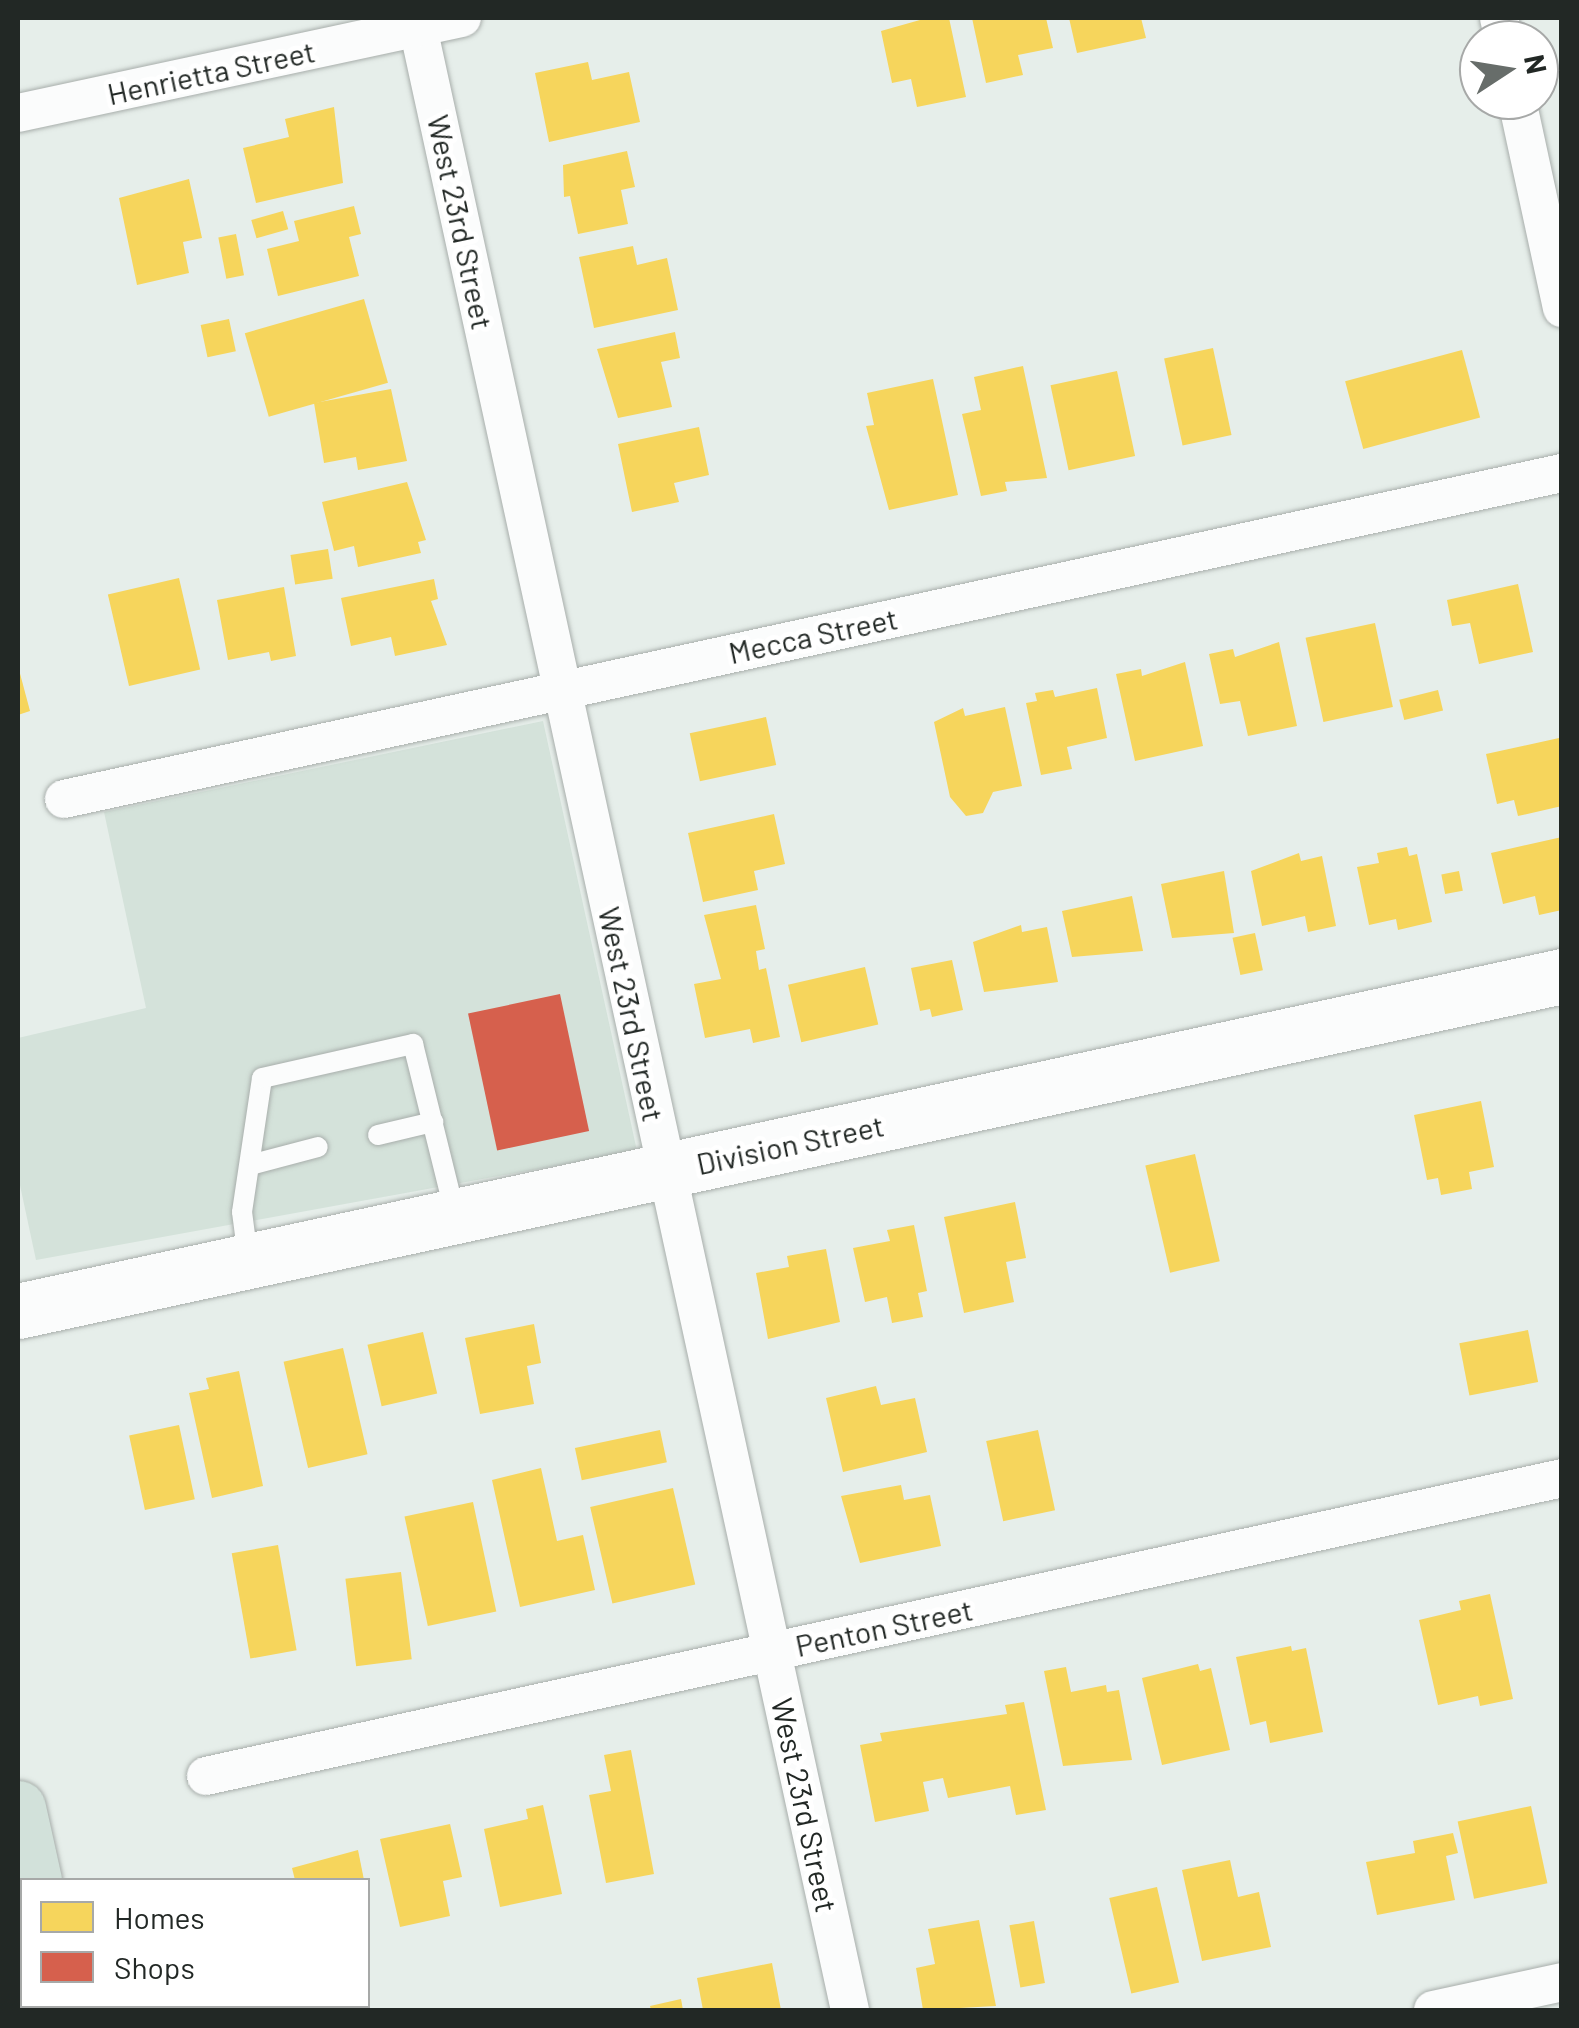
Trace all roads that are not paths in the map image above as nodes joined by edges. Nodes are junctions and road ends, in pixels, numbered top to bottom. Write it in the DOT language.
graph roads {
  1 [pos="462,18"];
  2 [pos="417,22"];
  3 [pos="18,112"];
  4 [pos="1521,120"];
  5 [pos="1562,308"];
  6 [pos="1562,473"];
  7 [pos="563,689"];
  8 [pos="64,799"];
  9 [pos="1562,976"];
  10 [pos="432,1122"];
  11 [pos="378,1135"];
  12 [pos="318,1148"];
  13 [pos="250,1165"];
  14 [pos="665,1171"];
  15 [pos="457,1219"];
  16 [pos="248,1260"];
  17 [pos="18,1312"];
  18 [pos="1562,1478"];
  19 [pos="772,1651"];
  20 [pos="206,1776"];
  21 [pos="18,1808"];
  22 [pos="34,1878"];
  23 [pos="1562,1982"];
  24 [pos="850,2010"];
  25 [pos="1433,2010"];
  1 -- 2 [label="street, Henrietta Street"];
  2 -- 3 [label="street, Henrietta Street"];
  2 -- 7 [label="street, West 23rd Street"];
  4 -- 5 [label="street"];
  6 -- 7 [label="street, Mecca Street"];
  7 -- 8 [label="street, Mecca Street"];
  7 -- 14 [label="street, West 23rd Street"];
  9 -- 14 [label="street, Division Street"];
  10 -- 11 [label="lane"];
  10 -- 13 [label="lane"];
  10 -- 15 [label="lane"];
  12 -- 13 [label="lane"];
  13 -- 16 [label="lane"];
  14 -- 15 [label="street, Division Street"];
  14 -- 19 [label="street, West 23rd Street"];
  15 -- 16 [label="street, Division Street"];
  16 -- 17 [label="street, Division Street"];
  18 -- 19 [label="street, Penton Street"];
  19 -- 20 [label="street, Penton Street"];
  19 -- 24 [label="street, West 23rd Street"];
  21 -- 22 [label="highway"];
  23 -- 25 [label="street"];
}
